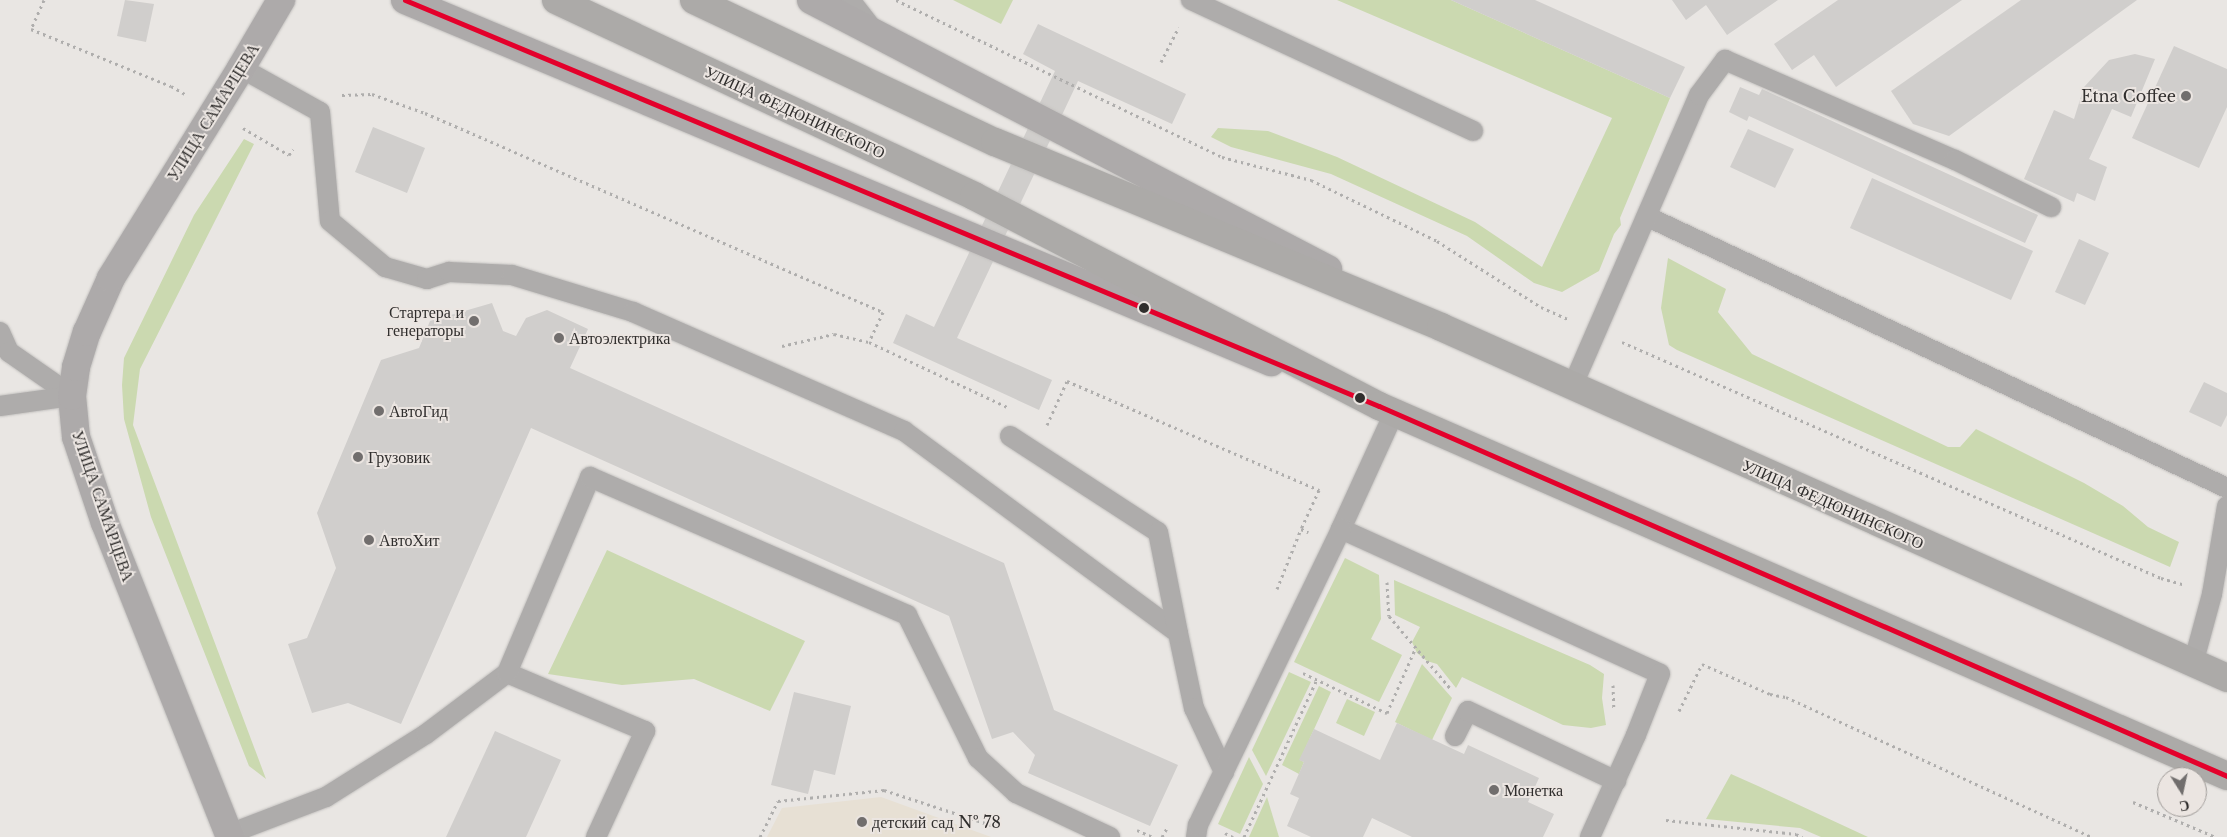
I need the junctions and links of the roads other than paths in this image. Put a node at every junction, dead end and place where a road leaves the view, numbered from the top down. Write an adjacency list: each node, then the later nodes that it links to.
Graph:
1 (281, 0): 9 (main road, УЛИЦА САМАРЦЕВА)
2 (405, 0): 19 (main road, УЛИЦА ФЕДЮНИНСКОГО)
3 (556, 0): 19 (highway, УЛИЦА ФЕДЮНИНСКОГО)
4 (694, 0): 13 (highway, УЛИЦА ФЕДЮНИНСКОГО)
5 (811, 0): 8 (main road, УЛИЦА ФЕДЮНИНСКОГО)
6 (850, 0): 8 (lane)
7 (1192, 0): 10 (lane)
8 (886, 39): 13 (main road, УЛИЦА ФЕДЮНИНСКОГО)
9 (241, 68): 17 (main road, УЛИЦА САМАРЦЕВА); 24 (lane)
10 (1473, 131)
11 (2051, 207): 12 (lane)
12 (1648, 217): 16 (lane); 21 (lane)
13 (1441, 327): 16 (highway, УЛИЦА ФЕДЮНИНСКОГО)
14 (0, 332): 15 (lane)
15 (4, 357): 17 (lane)
16 (1572, 387): 25 (highway, УЛИЦА ФЕДЮНИНСКОГО)
17 (72, 396): 18 (lane); 32 (main road, УЛИЦА САМАРЦЕВА)
18 (0, 406)
19 (1386, 410): 23 (lane); 30 (highway, УЛИЦА ФЕДЮНИНСКОГО)
20 (1010, 436): 24 (lane)
21 (2227, 488)
22 (2227, 506): 25 (lane)
23 (1341, 529): 29 (lane); 31 (lane)
24 (1178, 633): 29 (lane)
25 (2194, 664): 27 (highway, УЛИЦА ФЕДЮНИНСКОГО)
26 (507, 673): 32 (lane); 33 (lane); 34 (lane)
27 (2227, 678)
28 (1455, 736): 31 (lane)
29 (1224, 772): 35 (lane)
30 (2227, 776)
31 (1616, 781): 36 (lane)
32 (230, 835)
33 (596, 837)
34 (1110, 837)
35 (1196, 837)
36 (1590, 837)

